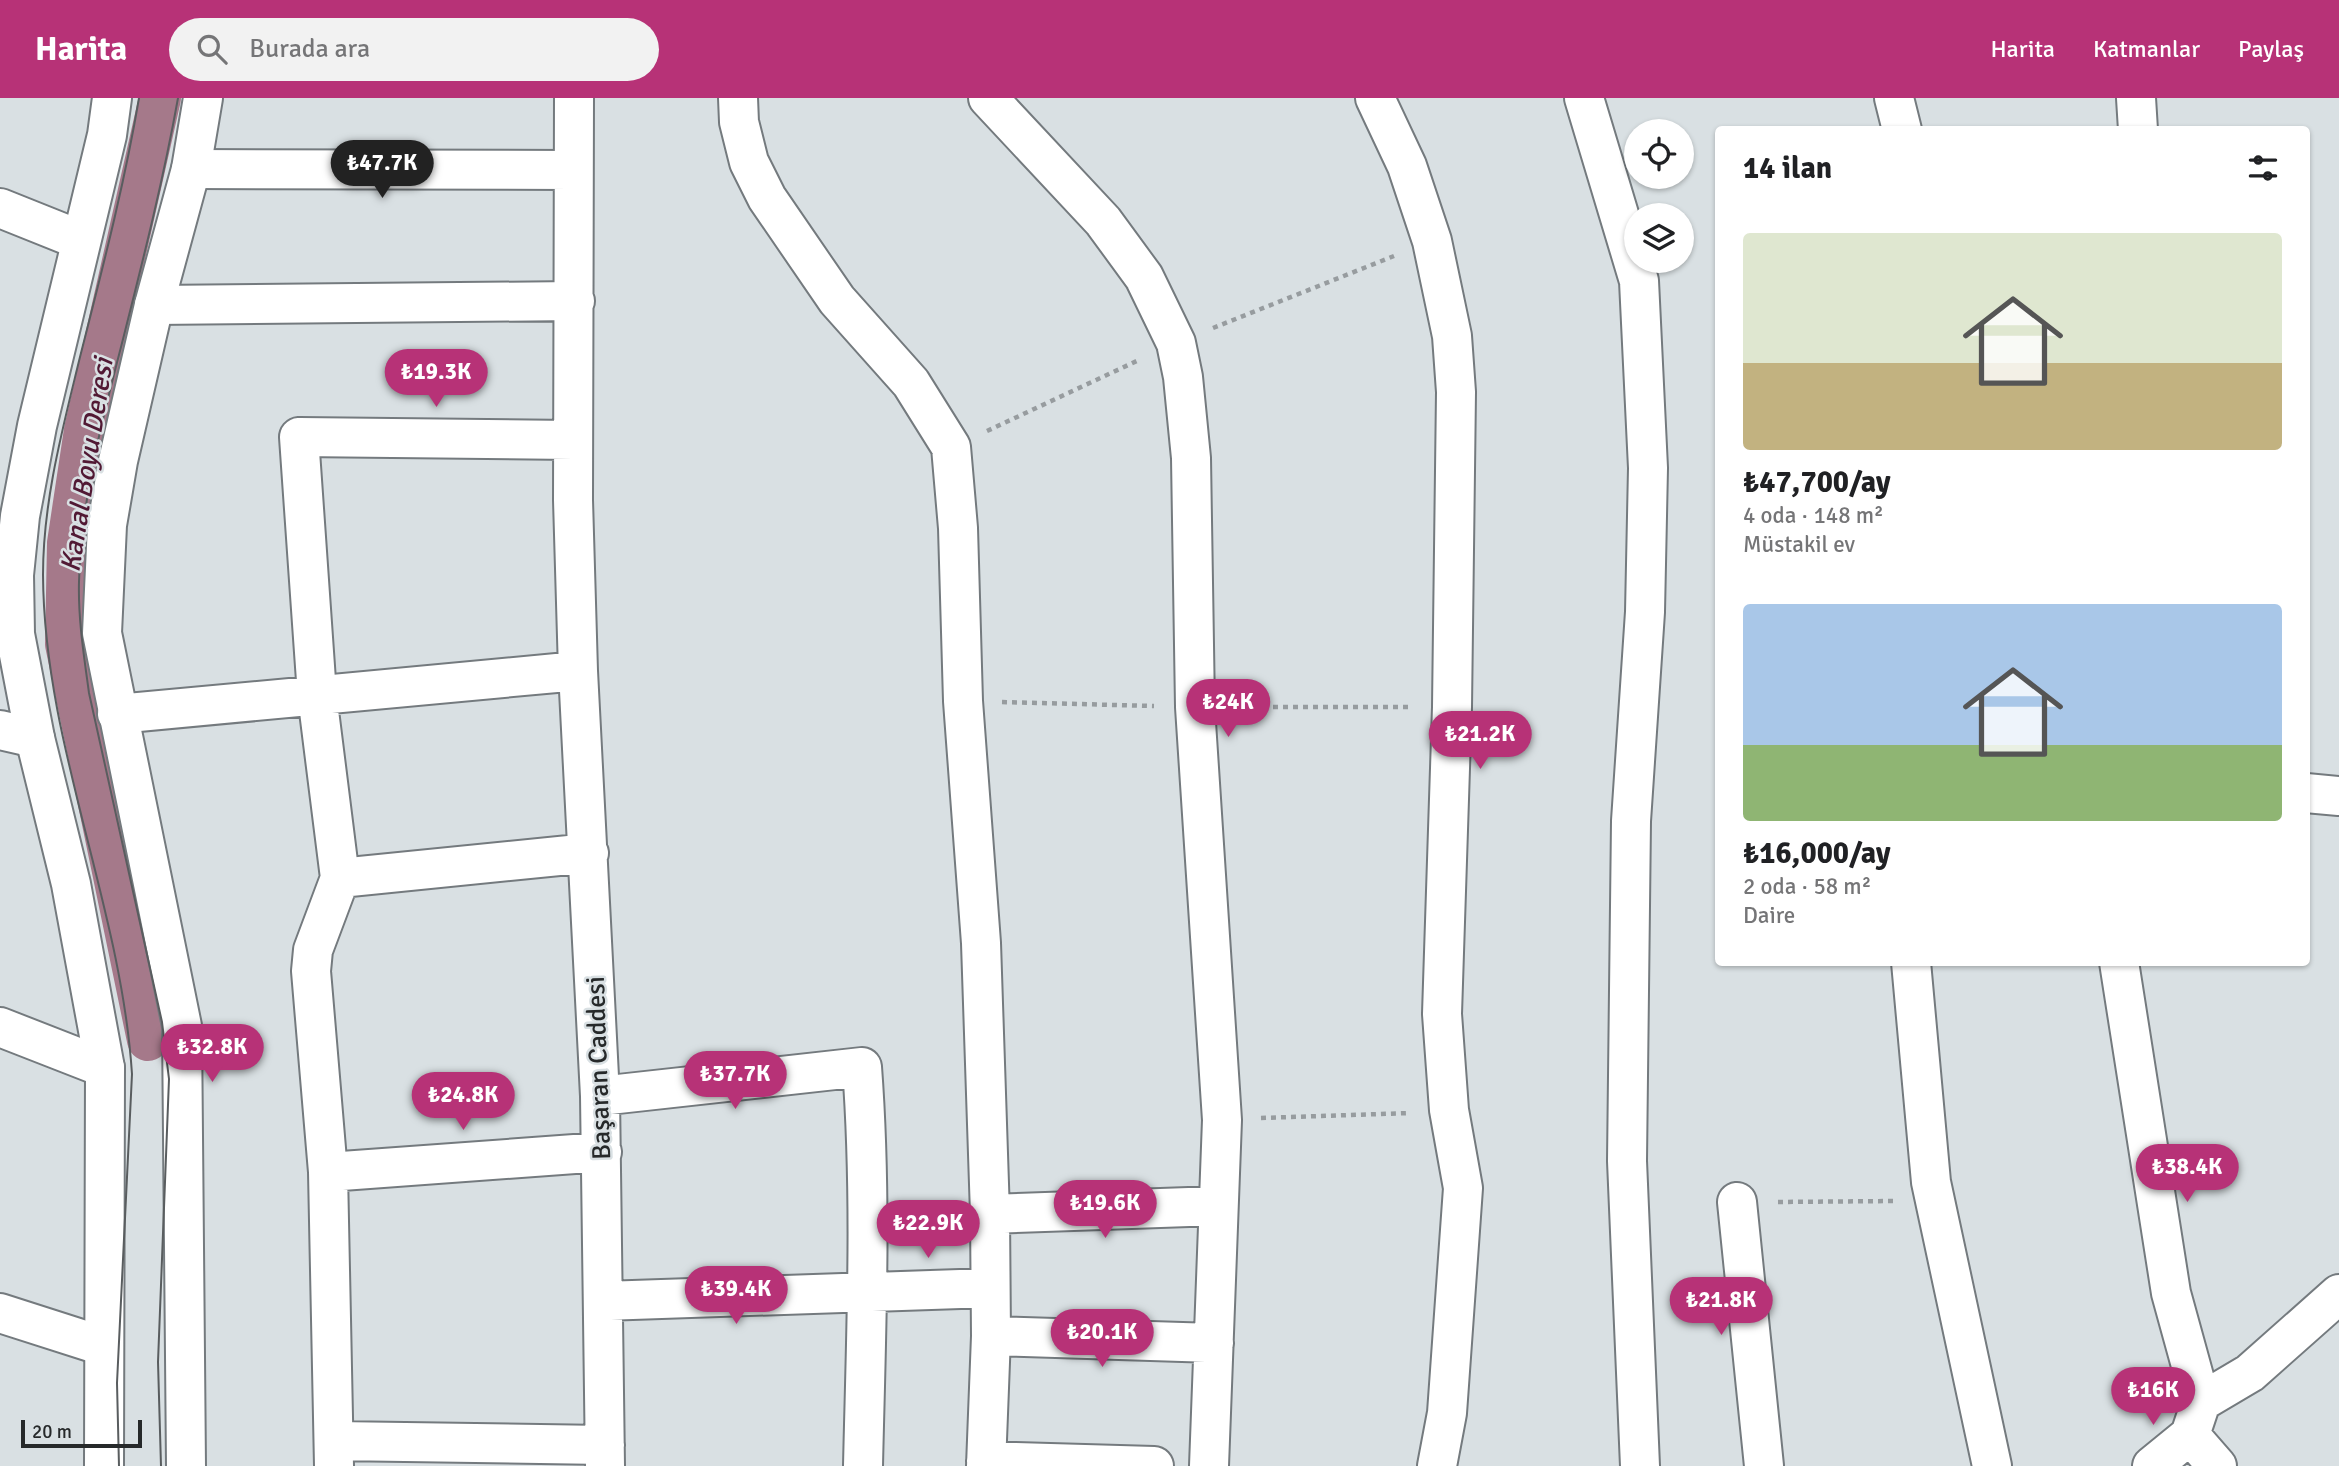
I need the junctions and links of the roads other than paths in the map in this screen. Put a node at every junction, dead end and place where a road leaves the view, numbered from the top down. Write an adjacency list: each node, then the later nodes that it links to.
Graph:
1 (112, 98): 15 (street)
2 (203, 98): 12 (street)
3 (574, 98): 13 (street, Başaran Caddesi)
4 (738, 98): 36 (street)
5 (988, 98): 35 (street)
6 (1375, 98): 54 (street)
7 (1584, 98): 55 (street)
8 (1894, 98): 10 (street)
9 (2136, 98): 11 (street)
10 (1901, 126)
11 (2138, 126)
12 (191, 169): 13 (street); 17 (street)
13 (572, 170): 16 (street, Başaran Caddesi)
14 (0, 208): 15 (street)
15 (80, 240): 22 (street)
16 (575, 301): 17 (street); 18 (street, Başaran Caddesi)
17 (154, 304): 21 (street)
18 (573, 440): 19 (street, Başaran Caddesi); 20 (street)
19 (578, 671): 20 (street); 25 (street, Başaran Caddesi)
20 (317, 695): 21 (street); 26 (street)
21 (117, 714): 50 (street)
22 (17, 734): 30 (street)
23 (2310, 793): 24 (street)
24 (2339, 796)
25 (589, 853): 26 (street); 31 (street, Başaran Caddesi)
26 (340, 878): 33 (street)
27 (1911, 966): 57 (street)
28 (2120, 966): 45 (street)
29 (0, 1027): 30 (street)
30 (105, 1068): 44 (street)
31 (600, 1096): 32 (street, Başaran Caddesi); 38 (street)
32 (602, 1152): 33 (street); 40 (street, Başaran Caddesi)
33 (328, 1172): 46 (street)
34 (1737, 1202): 56 (street)
35 (1219, 1206): 36 (street); 43 (street)
36 (990, 1214): 37 (street)
37 (990, 1288): 38 (street); 42 (street)
38 (867, 1291): 40 (street); 51 (street)
39 (2339, 1294): 45 (street)
40 (603, 1301): 47 (street, Başaran Caddesi)
41 (0, 1313): 44 (street)
42 (991, 1336): 43 (street); 48 (street)
43 (1214, 1343): 53 (street)
44 (103, 1346): 49 (street)
45 (2196, 1419): 58 (street); 59 (street)
46 (335, 1454): 47 (street)
47 (605, 1456)
48 (986, 1464): 52 (street)
49 (104, 1466)
50 (186, 1466)
51 (863, 1466)
52 (1154, 1466)
53 (1209, 1466)
54 (1437, 1466)
55 (1640, 1466)
56 (1764, 1466)
57 (1992, 1466)
58 (2152, 1466)
59 (2217, 1466)

